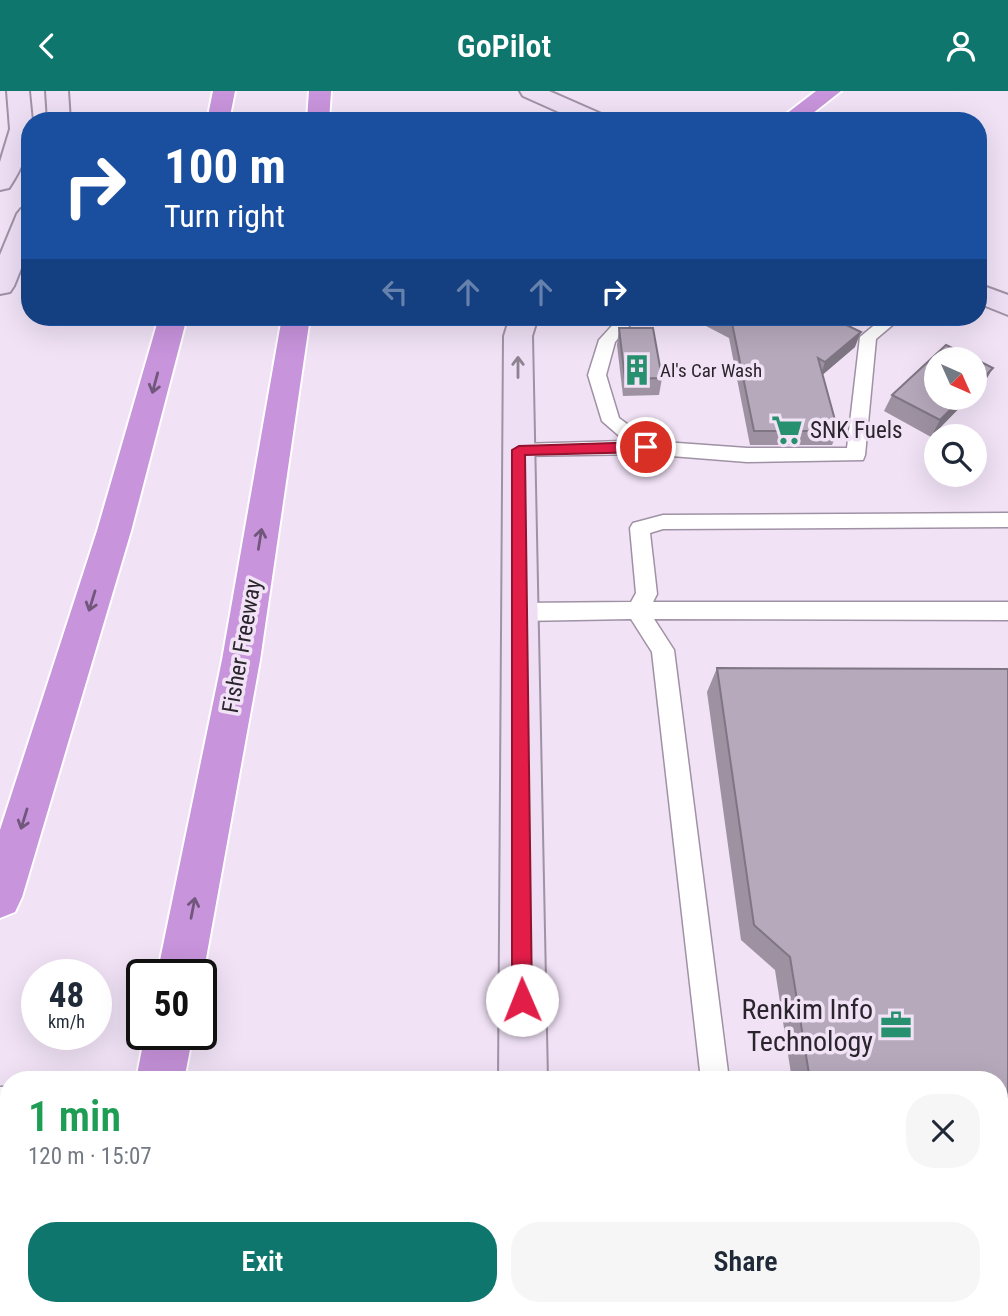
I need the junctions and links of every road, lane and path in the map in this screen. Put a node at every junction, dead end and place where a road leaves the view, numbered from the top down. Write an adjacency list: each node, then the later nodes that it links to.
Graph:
1 (18, 91): 7 (main road)
2 (57, 91): 8 (main road)
3 (224, 91): 9 (highway)
4 (320, 91): 10 (highway)
5 (531, 91): 11 (main road)
6 (830, 91): 12 (highway)
7 (22, 112)
8 (58, 112)
9 (220, 112)
10 (319, 112)
11 (578, 112)
12 (801, 112)
13 (21, 130): 14 (main road)
14 (0, 183)
15 (21, 236): 16 (main road)
16 (0, 286)
17 (987, 296): 18 (main road)
18 (1008, 306)
19 (171, 326): 31 (highway, one-way to 31)
20 (295, 326): 32 (highway, Fisher Freeway, one-way to 20)
21 (521, 326): 26 (main road, one-way to 21)
22 (620, 326): 25 (lane)
23 (878, 326): 24 (lane)
24 (862, 335): 25 (lane)
25 (646, 447): 26 (lane)
26 (519, 450): 30 (main road)
27 (1008, 520): 28 (lane)
28 (637, 610): 29 (lane); 30 (lane); 36 (lane)
29 (1008, 611)
30 (520, 612): 35 (main road)
31 (0, 897)
32 (183, 959)
33 (166, 1050): 34 (highway)
34 (162, 1071)
35 (523, 1071)
36 (714, 1071)

